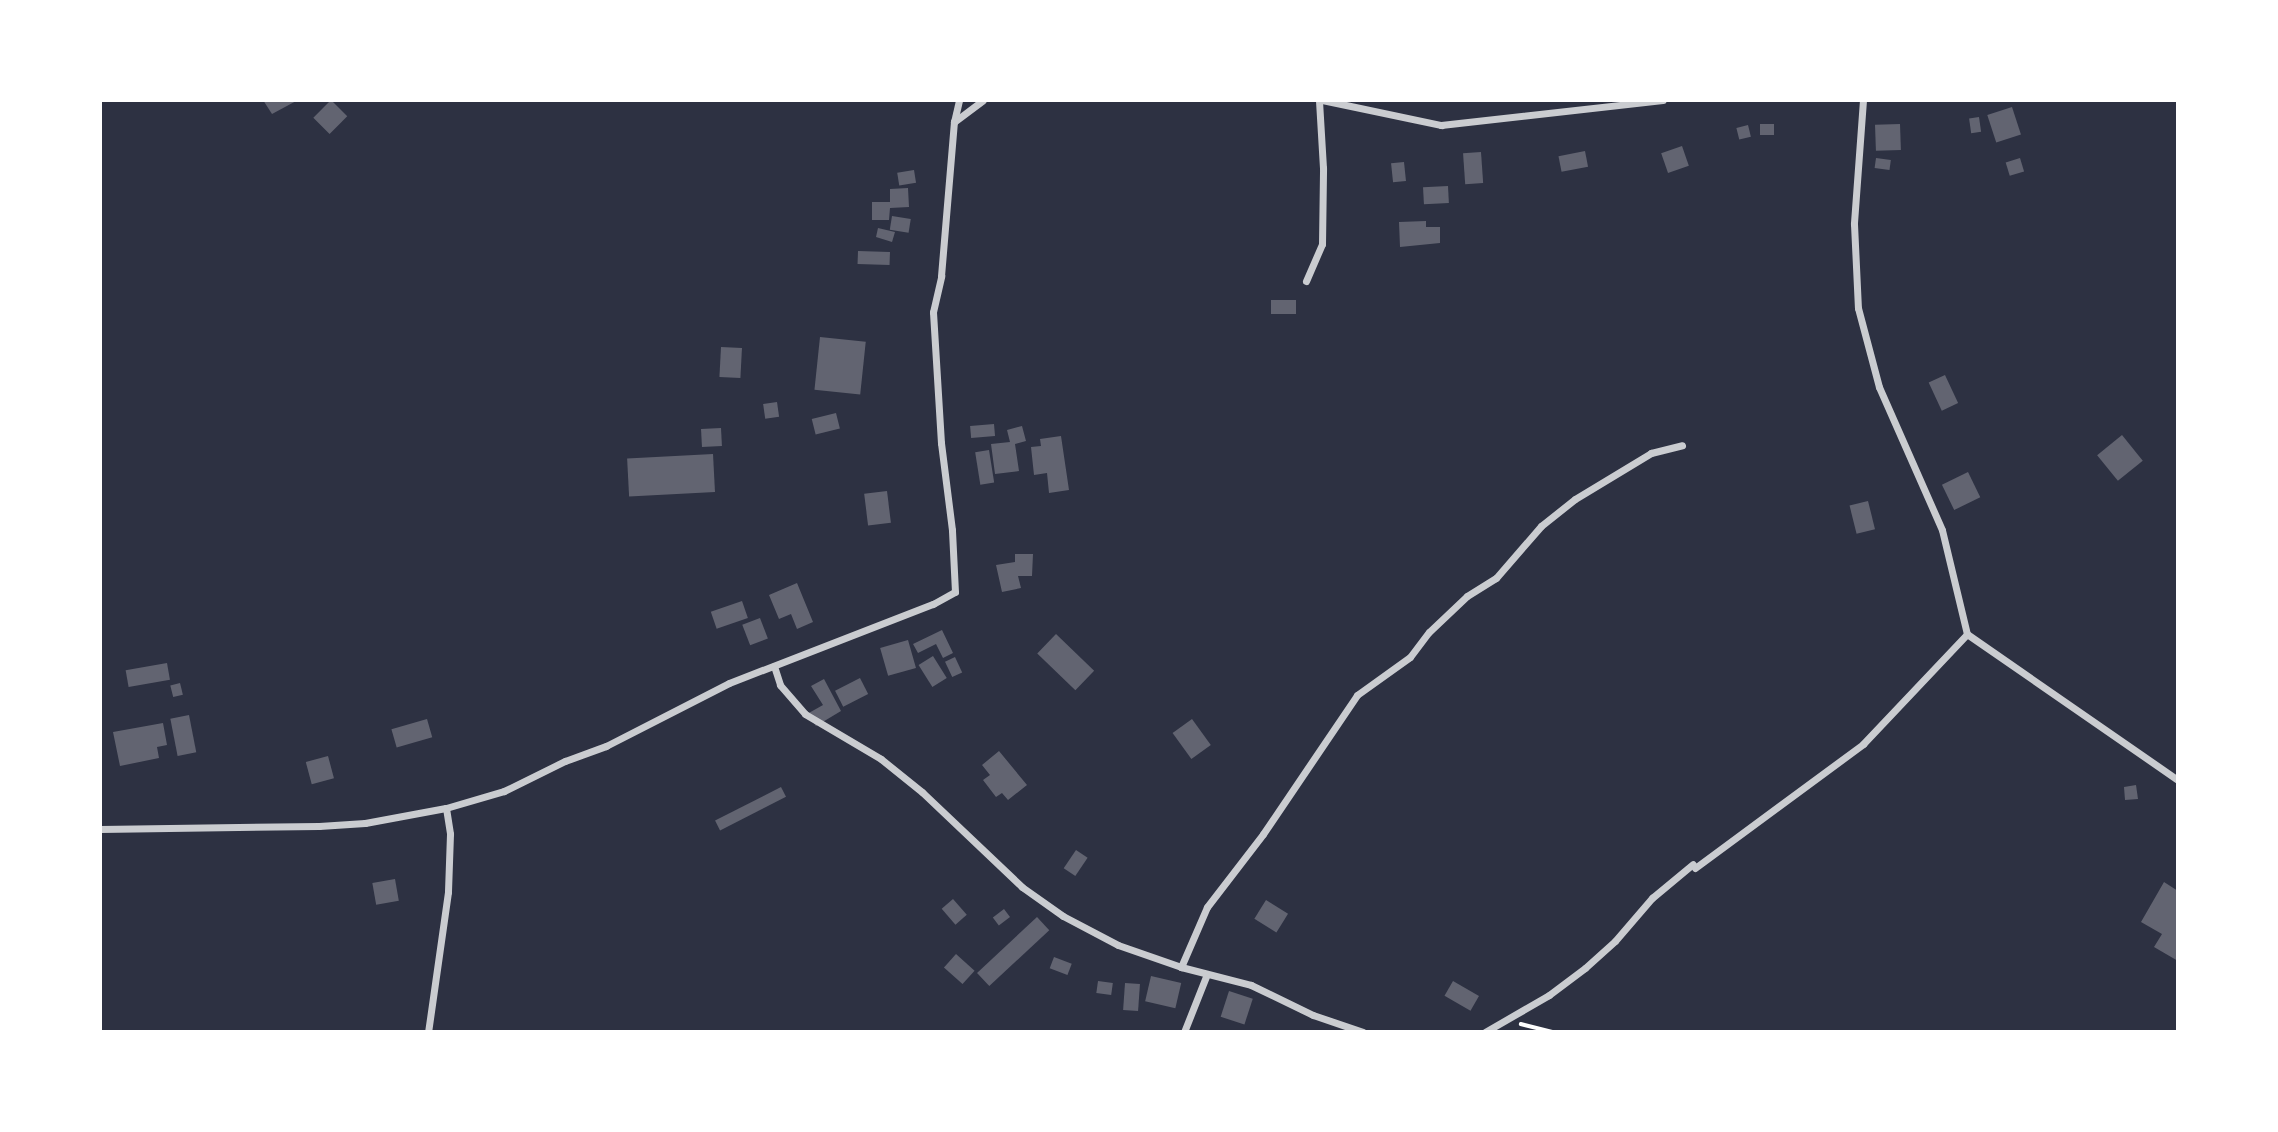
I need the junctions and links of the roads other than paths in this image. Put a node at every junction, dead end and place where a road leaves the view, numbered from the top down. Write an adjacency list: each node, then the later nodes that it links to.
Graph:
1 (959, 100): 6 (street)
2 (983, 100): 6 (street)
3 (1321, 100): 4 (street); 7 (street)
4 (1663, 100)
5 (1863, 100): 9 (street)
6 (954, 122): 10 (street)
7 (1306, 281)
8 (1682, 445): 14 (street)
9 (1967, 634): 11 (street); 19 (street)
10 (774, 666): 12 (street); 14 (street)
11 (2178, 780)
12 (446, 808): 13 (street); 16 (street)
13 (100, 829)
14 (1181, 967): 15 (street)
15 (1207, 974): 17 (street); 18 (street)
16 (428, 1032)
17 (1184, 1032)
18 (1363, 1032)
19 (1485, 1032)

